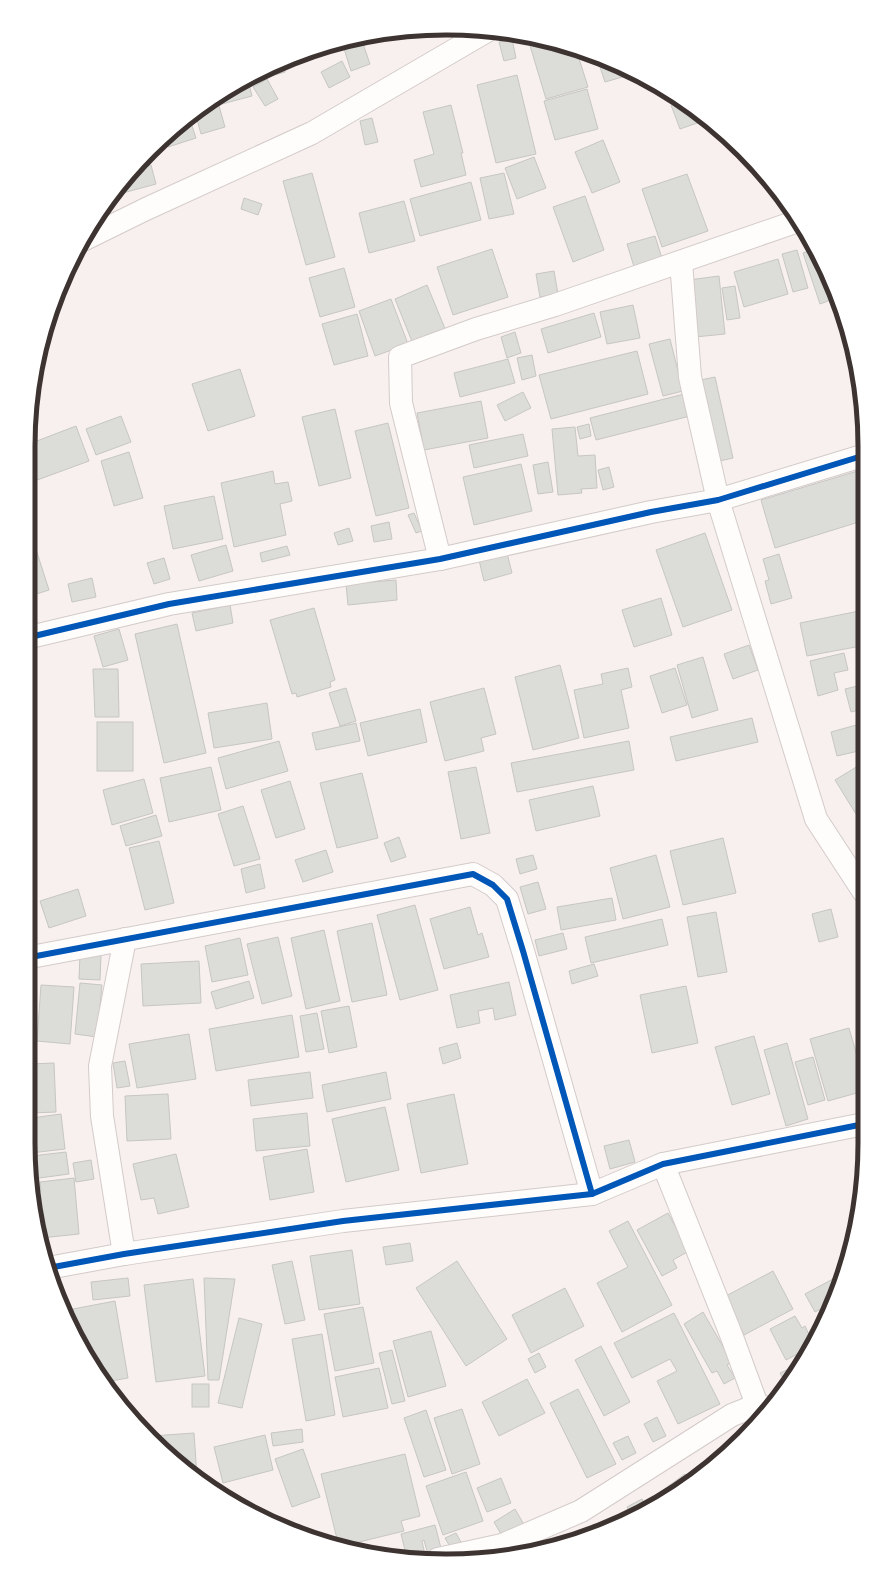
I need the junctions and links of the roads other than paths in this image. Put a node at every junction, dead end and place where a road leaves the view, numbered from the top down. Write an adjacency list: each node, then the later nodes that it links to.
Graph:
1 (478, 37): 3 (street)
2 (792, 223): 4 (street)
3 (94, 235)
4 (681, 262): 6 (street); 7 (street)
5 (858, 457): 6 (street)
6 (718, 500): 7 (street); 9 (street)
7 (440, 558): 8 (street)
8 (35, 636)
9 (858, 884)
10 (125, 939): 11 (street); 14 (street); 15 (street)
11 (35, 956)
12 (858, 1125): 13 (street)
13 (663, 1164): 14 (street); 17 (street)
14 (592, 1194): 15 (street)
15 (124, 1254): 16 (street)
16 (54, 1267)
17 (763, 1406)
18 (761, 1407): 19 (street)
19 (464, 1553)

